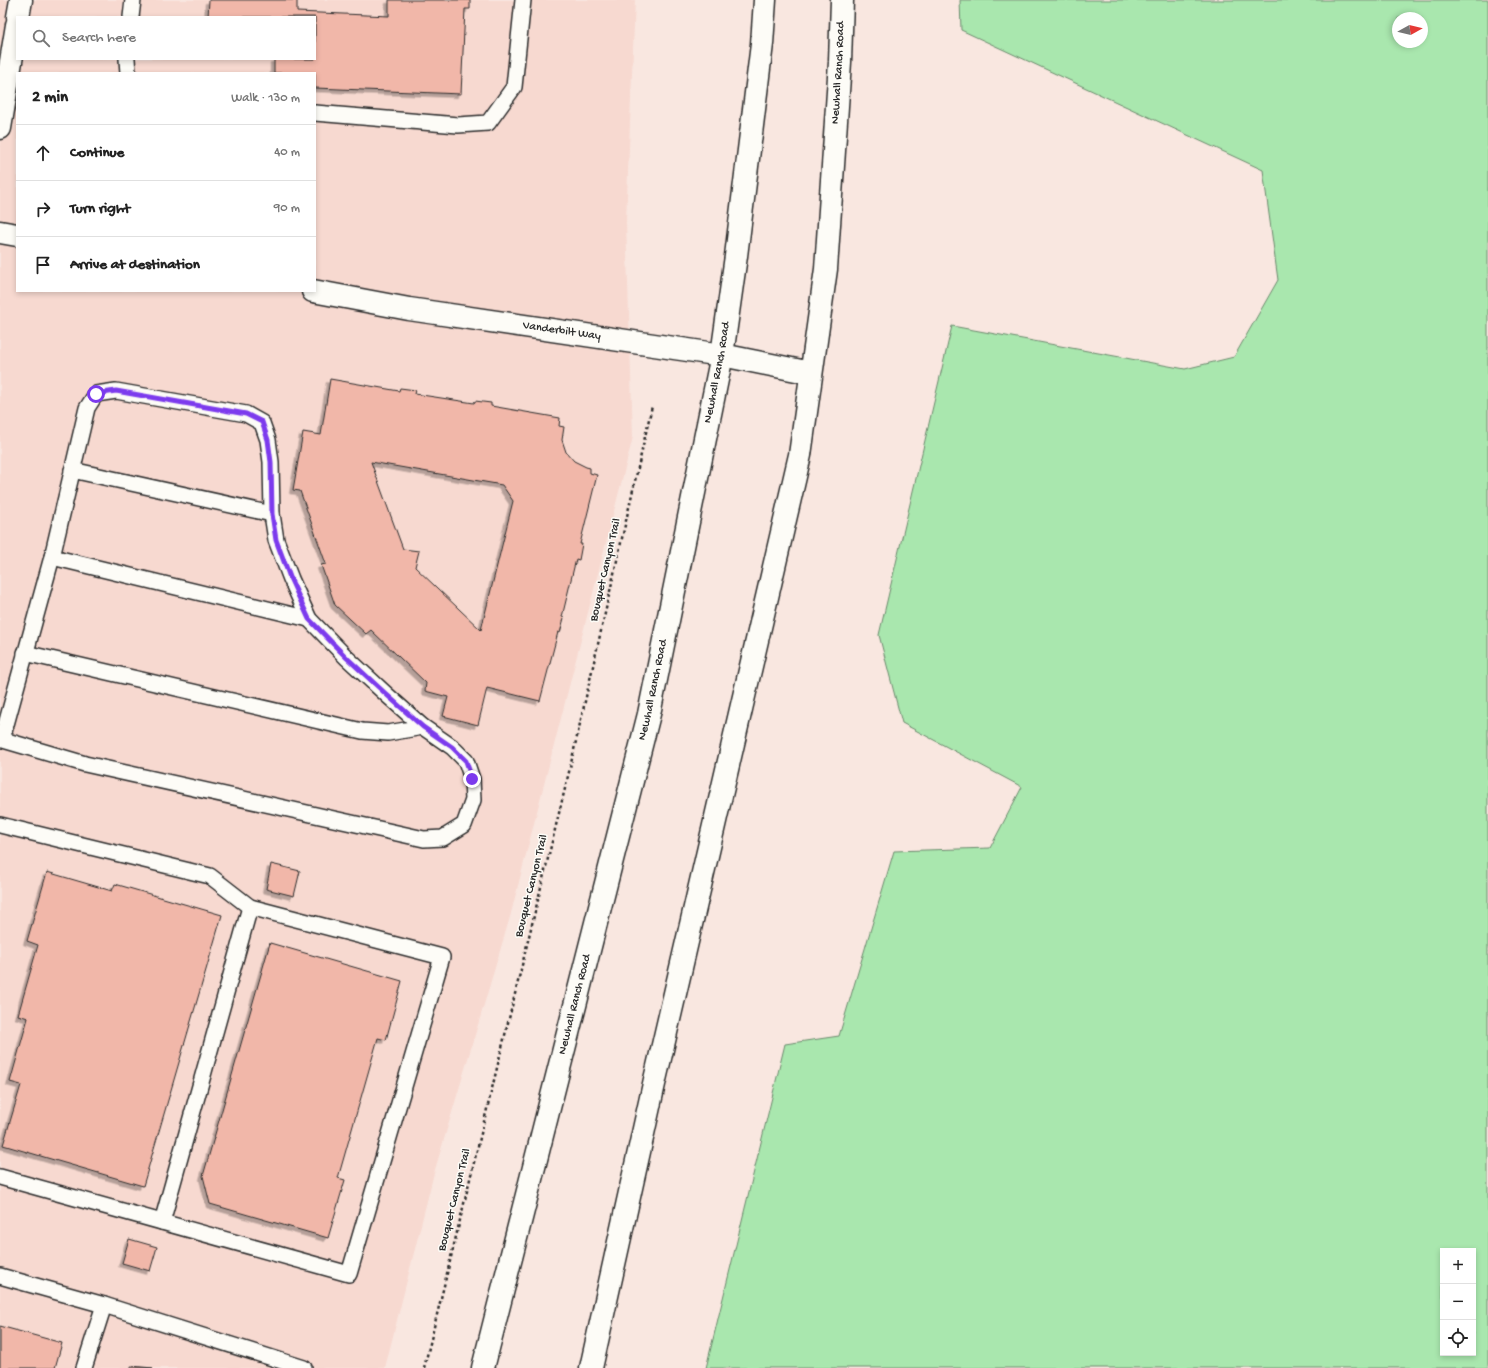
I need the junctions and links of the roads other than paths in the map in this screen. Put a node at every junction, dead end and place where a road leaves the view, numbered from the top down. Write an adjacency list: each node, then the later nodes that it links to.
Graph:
1 (21, 0): 6 (main road)
2 (133, 0): 7 (lane)
3 (523, 0): 11 (lane)
4 (765, 0): 16 (main road, Newhall Ranch Road)
5 (842, 0): 17 (main road, Newhall Ranch Road)
6 (18, 16)
7 (131, 16)
8 (16, 31): 12 (main road)
9 (127, 60): 10 (lane)
10 (128, 72)
11 (316, 113)
12 (0, 128)
13 (0, 232): 14 (main road)
14 (16, 235)
15 (316, 292): 16 (main road, Vanderbilt Way)
16 (722, 355): 17 (main road, Vanderbilt Way); 33 (main road, Newhall Ranch Road)
17 (811, 373): 34 (main road, Newhall Ranch Road)
18 (72, 470): 19 (lane); 19 (lane); 20 (lane)
19 (272, 514): 21 (lane)
20 (52, 557): 21 (lane); 22 (lane)
21 (309, 619): 23 (lane)
22 (25, 653): 23 (lane); 24 (lane)
23 (423, 727): 24 (lane)
24 (1, 739)
25 (0, 825): 26 (lane)
26 (250, 907): 28 (lane); 28 (lane)
27 (0, 1177): 28 (lane)
28 (162, 1222)
29 (0, 1276): 30 (lane)
30 (104, 1305): 31 (lane); 32 (lane)
31 (84, 1368)
32 (304, 1368)
33 (483, 1368)
34 (590, 1368)

